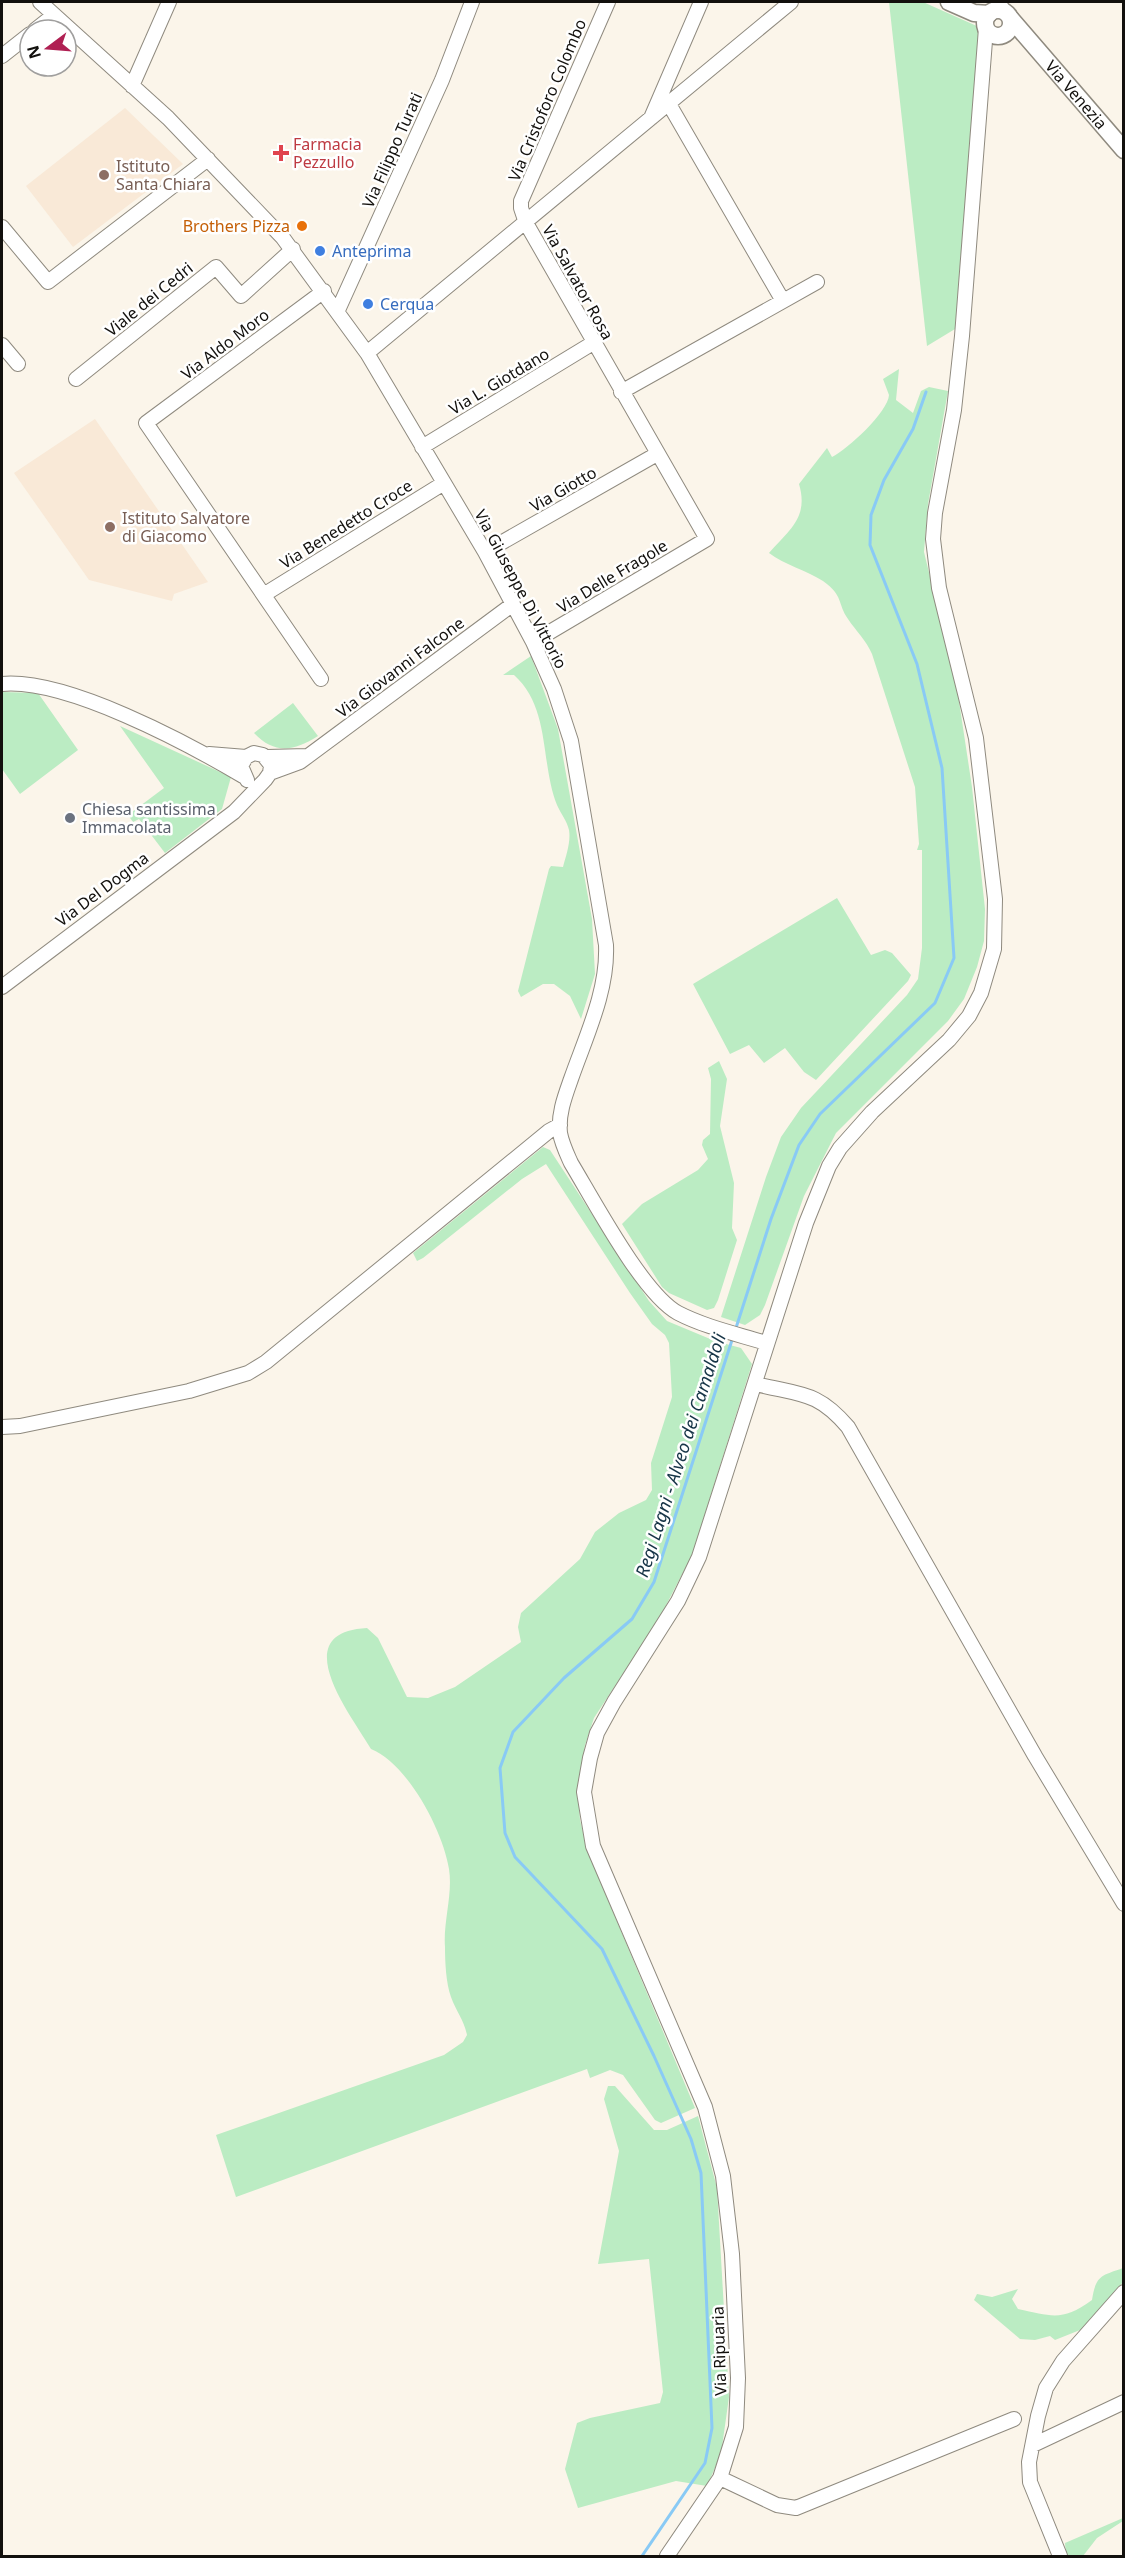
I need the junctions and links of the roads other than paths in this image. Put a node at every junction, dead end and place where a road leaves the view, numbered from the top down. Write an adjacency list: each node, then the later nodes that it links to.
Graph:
1 (40, 2): 8 (street, Via Giuseppe Di Vittorio)
2 (169, 2): 13 (street)
3 (472, 2): 24 (street, Via Filippo Turati)
4 (608, 2): 18 (street, Via Cristoforo Colombo)
5 (701, 2): 15 (street)
6 (791, 2): 14 (street, Via Salvator Rosa)
7 (949, 2): 10 (main road)
8 (54, 15): 9 (street); 13 (street, Via Giuseppe Di Vittorio)
9 (50, 18)
10 (993, 18): 16 (main road, Via Venezia); 50 (street, Via Ripuaria)
11 (18, 43): 12 (street)
12 (2, 56)
13 (132, 86): 17 (street, Via Giuseppe Di Vittorio)
14 (669, 105): 15 (street, Via Salvator Rosa); 23 (street)
15 (650, 120): 18 (street, Via Salvator Rosa)
16 (1124, 150)
17 (208, 159): 19 (street); 20 (street, Via Giuseppe Di Vittorio)
18 (526, 223): 25 (street, Via Salvator Rosa); 27 (street)
19 (2, 227)
20 (293, 249): 22 (street, Via Giuseppe Di Vittorio); 29 (street, Viale dei Cedri)
21 (817, 282): 23 (street)
22 (324, 291): 24 (street, Via Giuseppe Di Vittorio); 36 (street, Via Aldo Moro)
23 (783, 301): 30 (street)
24 (338, 310): 27 (street, Via Giuseppe Di Vittorio)
25 (593, 343): 30 (street, Via Salvator Rosa); 31 (street, Via L. Giotdano)
26 (2, 345): 28 (street)
27 (367, 353): 31 (street, Via Giuseppe Di Vittorio)
28 (18, 364)
29 (76, 379)
30 (621, 392): 32 (street, Via Salvator Rosa)
31 (422, 447): 33 (street, Via Giuseppe Di Vittorio)
32 (657, 454): 34 (street, Via Salvator Rosa); 35 (street, Via Giotto)
33 (444, 483): 35 (street, Via Giuseppe Di Vittorio); 36 (street, Via Benedetto Croce)
34 (707, 539): 38 (street, Via Delle Fragole)
35 (485, 552): 37 (street, Via Giuseppe Di Vittorio)
36 (266, 594): 39 (street)
37 (513, 604): 38 (street, Via Giuseppe Di Vittorio); 42 (street, Via Giovanni Falcone)
38 (533, 642): 49 (street, Via Giuseppe Di Vittorio)
39 (321, 679)
40 (2, 684): 41 (street)
41 (207, 754): 43 (street); 46 (street)
42 (307, 756): 44 (street); 45 (street, Via Giovanni Falcone)
43 (246, 757): 44 (street); 46 (street)
44 (267, 757): 45 (street)
45 (267, 777): 46 (street); 47 (street, Via Del Dogma)
46 (245, 778): 47 (street)
47 (223, 818): 48 (street, Via Del Dogma)
48 (2, 987)
49 (560, 1125): 50 (street, Via Giuseppe Di Vittorio); 52 (street)
50 (766, 1343): 51 (street, Via Ripuaria)
51 (756, 1384): 53 (street); 58 (street, Via Ripuaria)
52 (2, 1427)
53 (1124, 1904)
54 (1124, 2292): 57 (street)
55 (1124, 2402): 57 (street)
56 (1014, 2419): 58 (street)
57 (1033, 2445): 60 (street)
58 (720, 2478): 59 (street, Via Ripuaria)
59 (667, 2556)
60 (1060, 2556)

